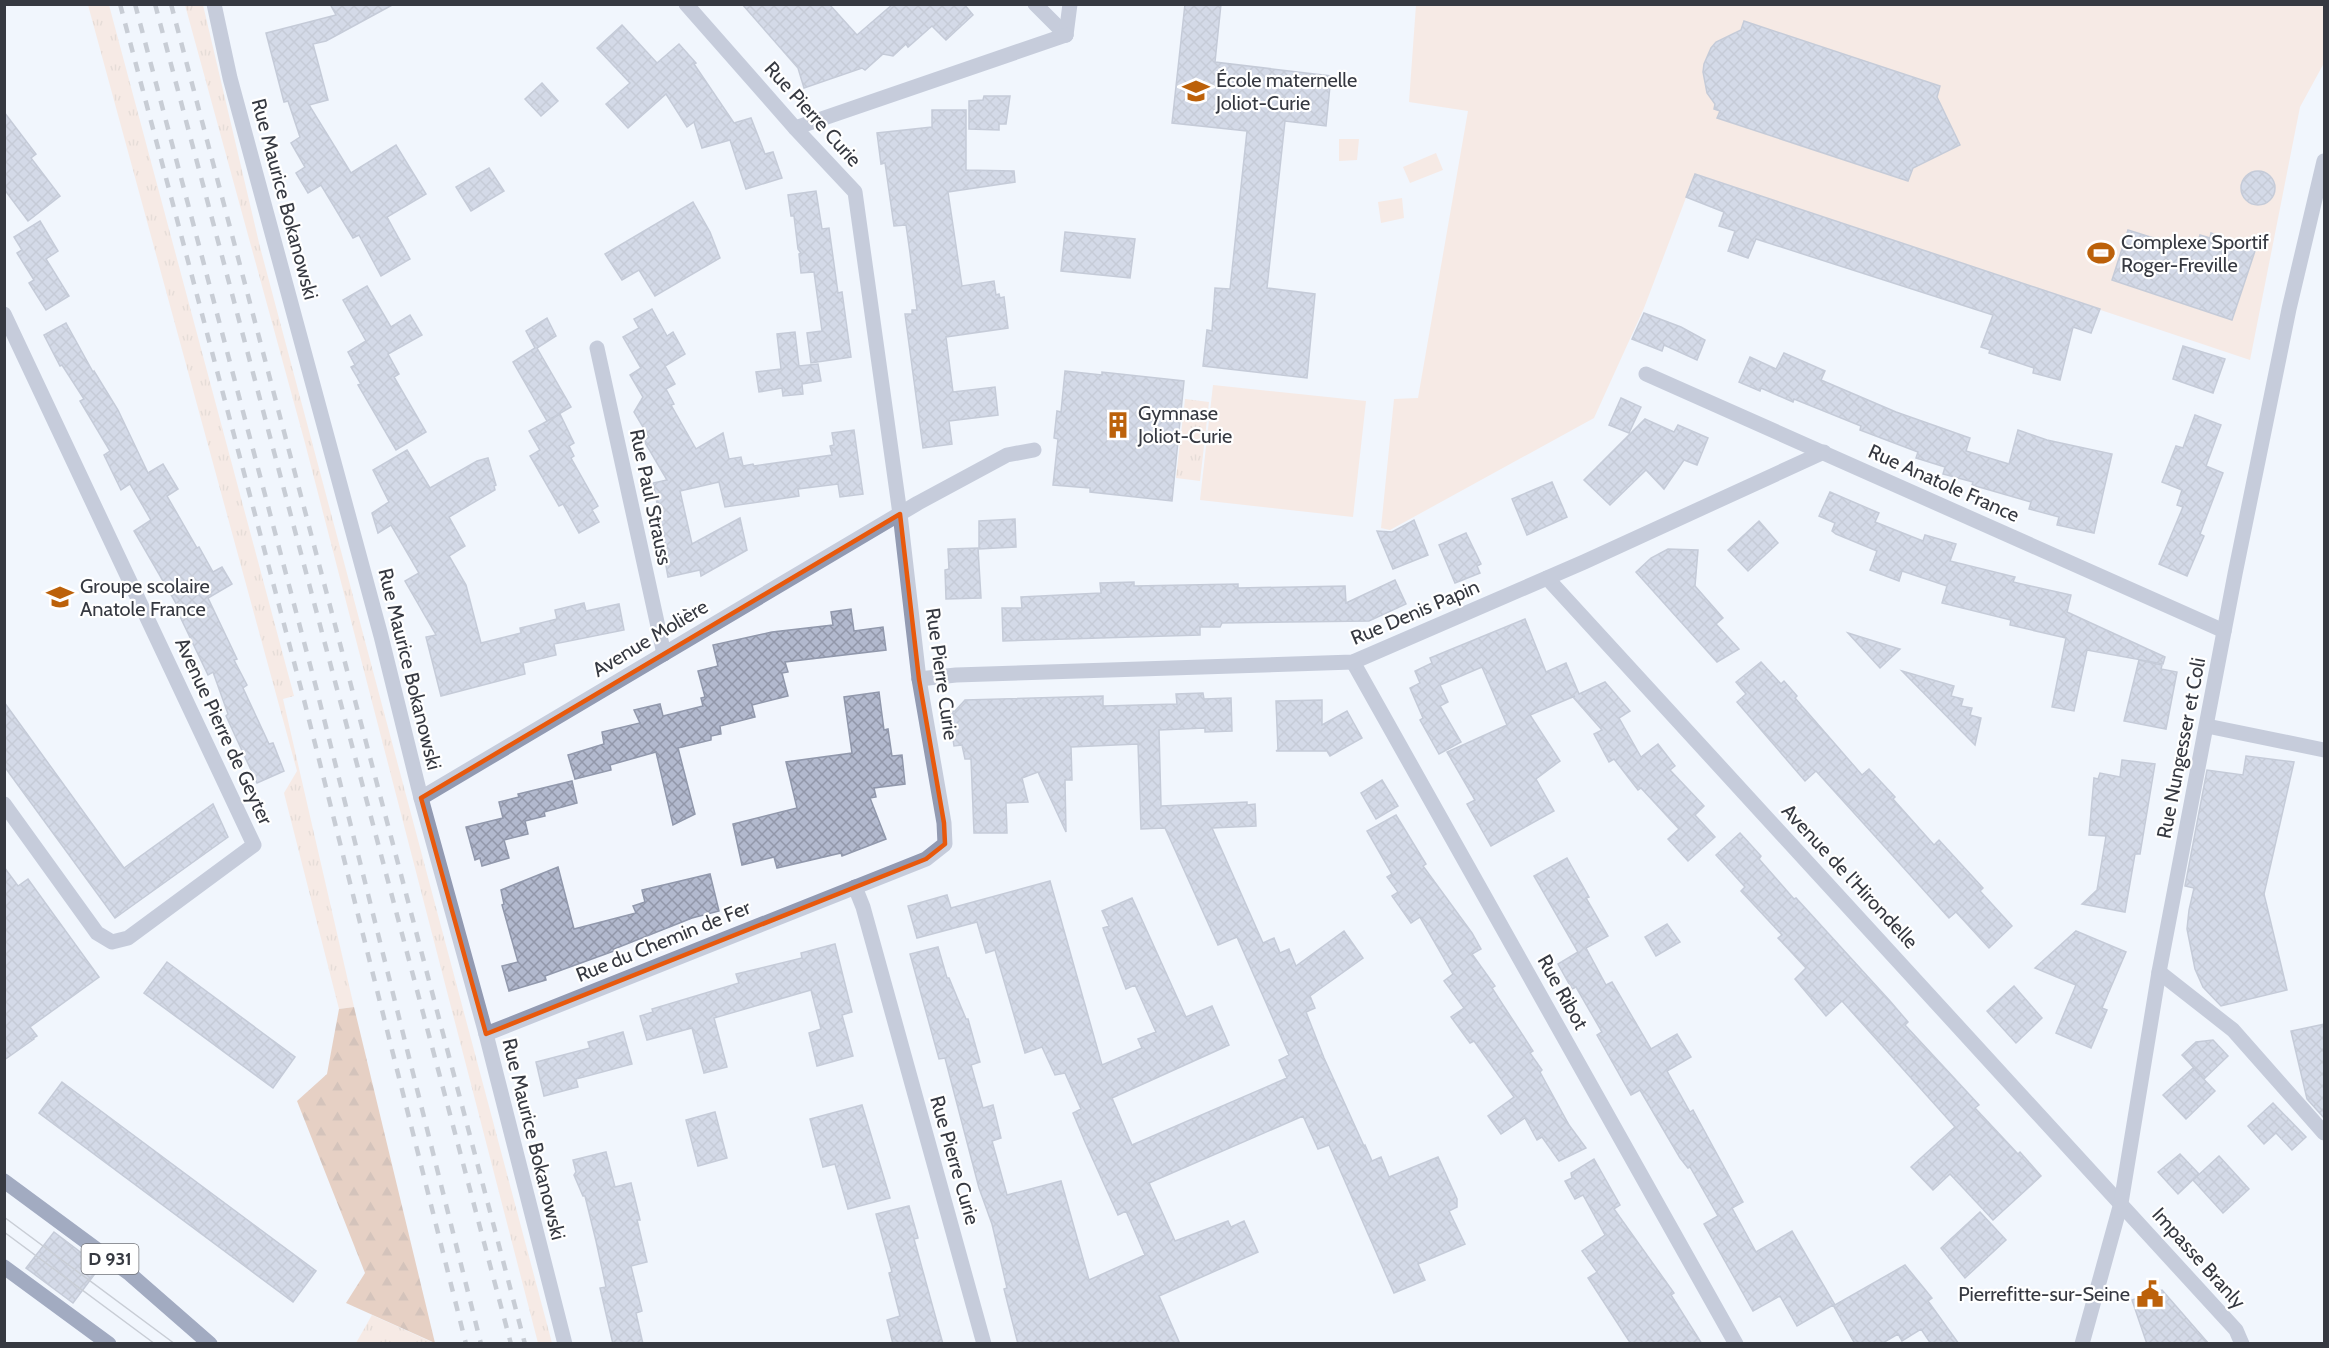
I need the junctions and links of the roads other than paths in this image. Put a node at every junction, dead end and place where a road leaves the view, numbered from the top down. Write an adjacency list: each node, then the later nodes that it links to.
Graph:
1 (214, 4): 21 (street, Rue Maurice Bokanowski)
2 (686, 4): 6 (street, Rue Pierre Curie)
3 (1035, 4): 5 (street)
4 (1070, 4): 5 (street)
5 (1066, 35): 6 (street)
6 (795, 128): 13 (street, Rue Pierre Curie)
7 (2325, 161): 15 (street, Rue Nungesser et Coli)
8 (4, 314): 22 (street, Avenue Pierre de Geyter)
9 (597, 348): 16 (street, Rue Paul Strauss)
10 (1646, 374): 12 (street, Rue Anatole France)
11 (1034, 450): 13 (street, Avenue Molière)
12 (1824, 452): 14 (street, Rue Denis Papin); 15 (street, Rue Anatole France)
13 (900, 514): 16 (street, Avenue Molière); 18 (street, Rue Pierre Curie)
14 (1547, 578): 17 (street, Rue Denis Papin); 28 (street, Avenue de l'Hirondelle)
15 (2224, 631): 19 (street, Rue Nungesser et Coli)
16 (664, 654): 21 (street, Avenue Molière)
17 (1353, 662): 18 (street, Rue Denis Papin); 34 (street, Rue Ribot)
18 (919, 679): 23 (street, Rue Pierre Curie)
19 (2207, 726): 20 (street); 24 (street, Rue Nungesser et Coli)
20 (2325, 750)
21 (421, 798): 25 (street, Rue Maurice Bokanowski)
22 (4, 804)
23 (855, 887): 25 (street, Rue du Chemin de Fer); 33 (street, Rue Pierre Curie)
24 (2159, 972): 26 (street); 28 (street, Rue Nungesser et Coli)
25 (486, 1034): 32 (street, Rue Maurice Bokanowski)
26 (2325, 1133)
27 (4, 1181): 31 (main road, D 931)
28 (2121, 1203): 35 (street, Rue Nungesser et Coli); 36 (street, Impasse Branly)
29 (4, 1267): 30 (main road)
30 (109, 1344)
31 (210, 1344)
32 (565, 1344)
33 (984, 1344)
34 (1736, 1344)
35 (2082, 1344)
36 (2242, 1344)

